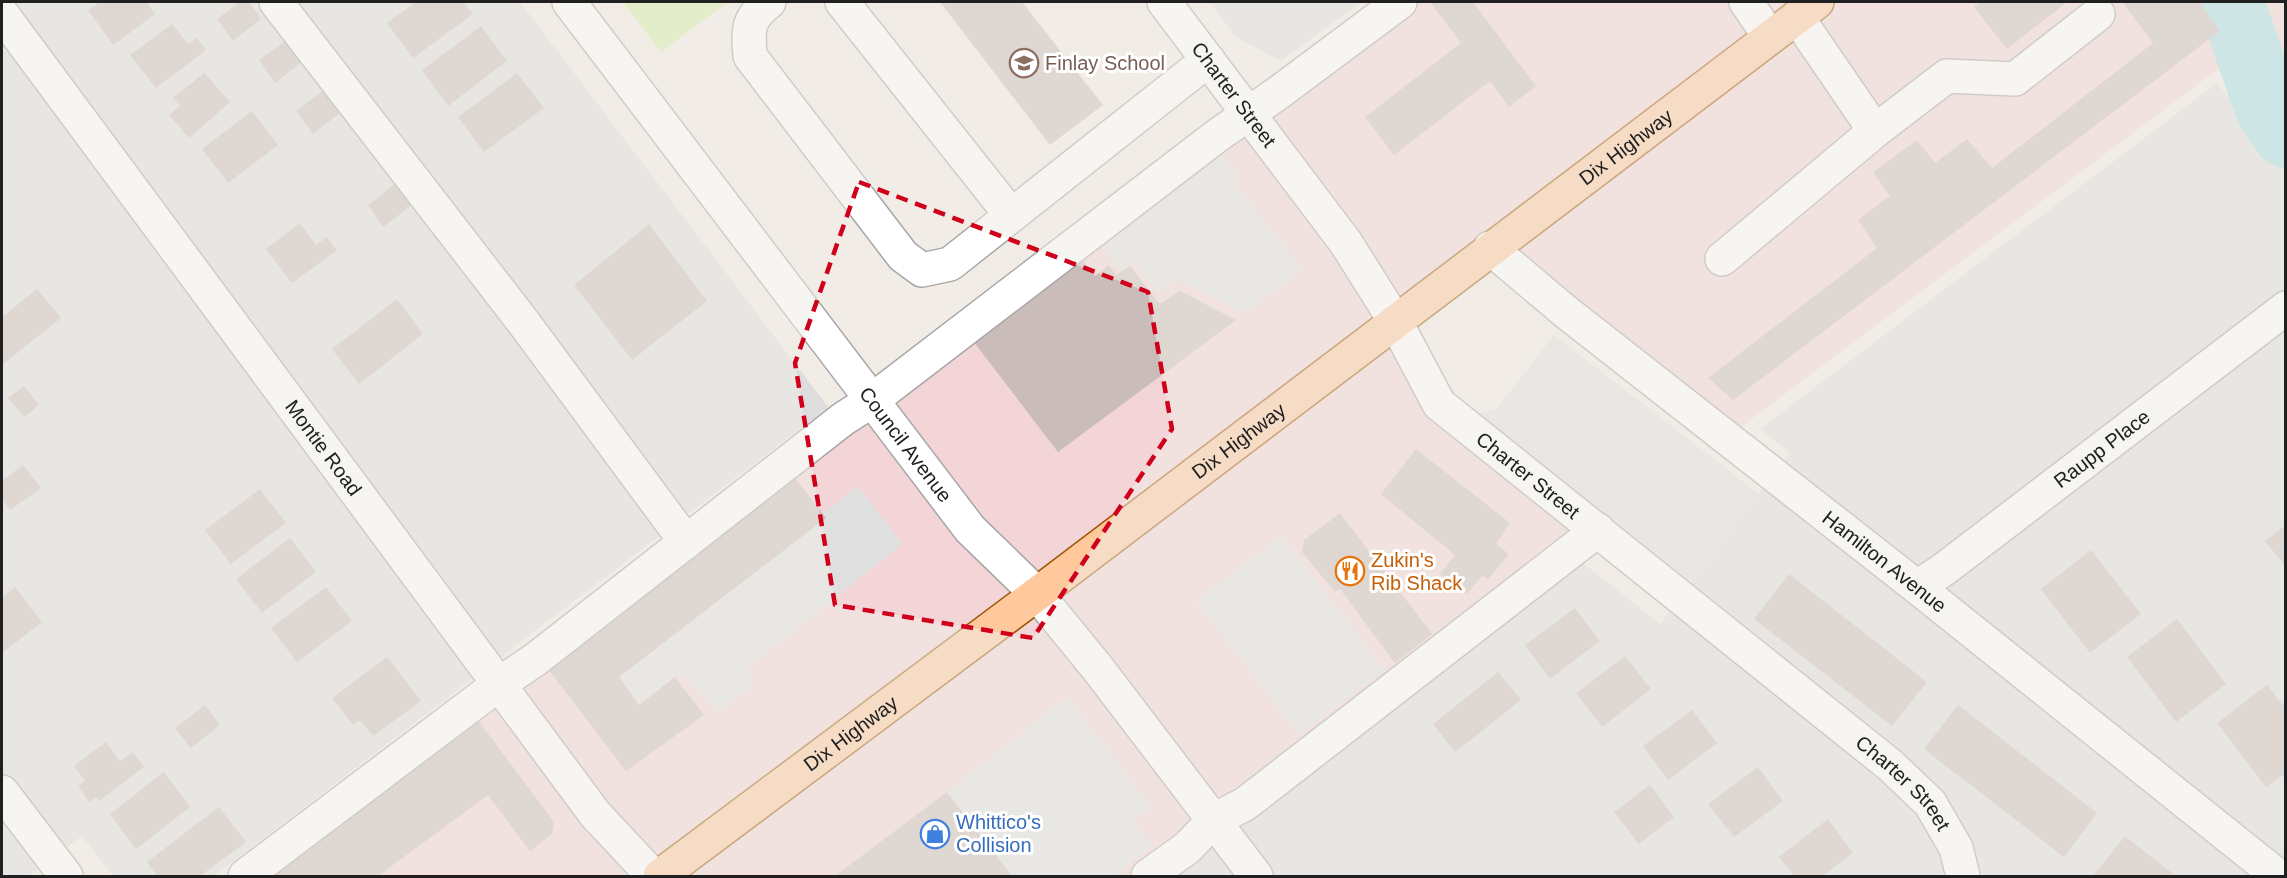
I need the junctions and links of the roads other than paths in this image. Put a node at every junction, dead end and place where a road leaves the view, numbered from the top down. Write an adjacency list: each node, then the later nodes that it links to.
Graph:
1 (276, 2): 22 (street)
2 (569, 2): 20 (street, Council Avenue)
3 (769, 2): 15 (street)
4 (842, 2): 15 (street)
5 (1164, 2): 12 (street, Charter Street)
6 (1400, 2): 13 (street)
7 (1746, 2): 11 (street)
8 (1807, 9): 11 (main road, Dix Highway); 14 (street)
9 (2, 14): 25 (street, Montie Road)
10 (2098, 14): 14 (street)
11 (1770, 37): 16 (main road, Dix Highway)
12 (1208, 60): 13 (street, Charter Street); 15 (street)
13 (1247, 113): 19 (street, Charter Street); 20 (street)
14 (1875, 131): 17 (street)
15 (1011, 215)
16 (1490, 248): 19 (main road, Dix Highway); 23 (street, Hamilton Avenue)
17 (1722, 260)
18 (2286, 308): 23 (street, Raupp Place)
19 (1395, 321): 21 (street, Charter Street); 24 (main road, Dix Highway)
20 (871, 401): 22 (street); 24 (street, Council Avenue)
21 (1598, 530): 27 (street); 34 (street, Charter Street)
22 (686, 542): 25 (street)
23 (1917, 587): 35 (street, Hamilton Avenue)
24 (1037, 594): 27 (street, Council Avenue); 31 (main road, Dix Highway)
25 (499, 684): 29 (street); 30 (street, Montie Road)
26 (2, 792): 28 (street)
27 (1214, 820): 32 (street); 33 (street, Council Avenue)
28 (66, 876)
29 (245, 876)
30 (652, 876)
31 (660, 876)
32 (1148, 876)
33 (1256, 876)
34 (1963, 876)
35 (2278, 876)

